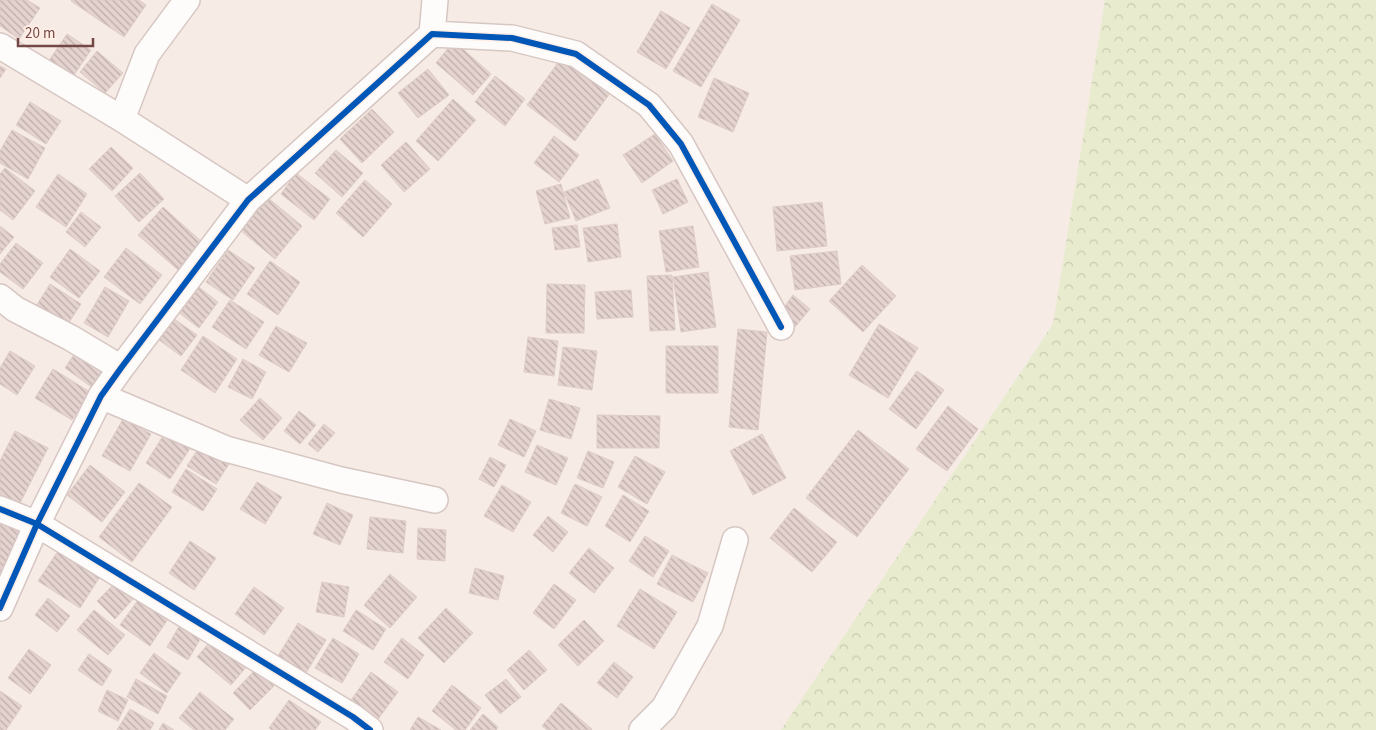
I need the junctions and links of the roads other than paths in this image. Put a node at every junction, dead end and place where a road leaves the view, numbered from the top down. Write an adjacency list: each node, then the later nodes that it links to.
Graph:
1 (187, 0): 5 (street)
2 (434, 0): 3 (street)
3 (432, 34): 6 (street); 8 (street)
4 (0, 46): 5 (street)
5 (122, 119): 6 (street)
6 (248, 200): 9 (street)
7 (0, 297): 9 (street)
8 (781, 327)
9 (121, 368): 10 (street)
10 (101, 396): 11 (street); 13 (street)
11 (435, 500)
12 (0, 509): 13 (street)
13 (36, 524): 15 (street); 16 (street)
14 (734, 540): 17 (street)
15 (0, 608)
16 (356, 726)
17 (642, 730)

